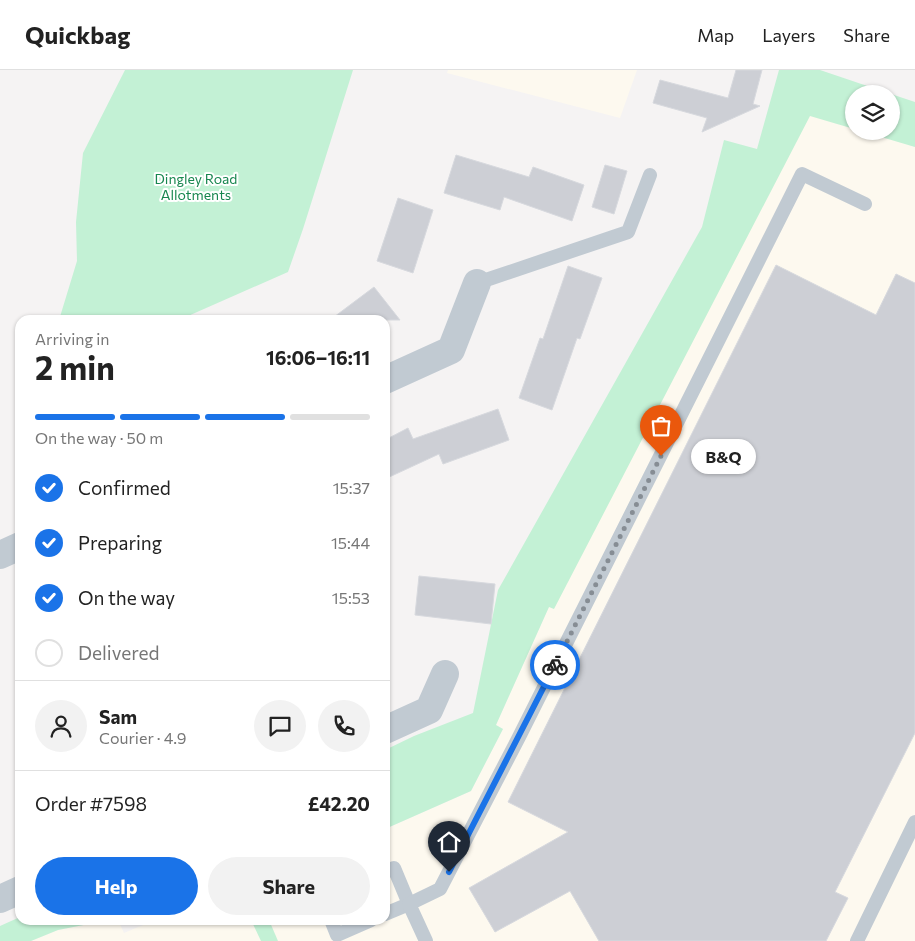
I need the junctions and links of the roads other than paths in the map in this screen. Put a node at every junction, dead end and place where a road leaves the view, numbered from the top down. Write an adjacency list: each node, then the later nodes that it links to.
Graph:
1 (650, 175): 3 (lane)
2 (865, 204): 13 (lane)
3 (477, 283): 4 (street)
4 (390, 378)
5 (15, 548): 6 (street)
6 (0, 555)
7 (445, 674): 8 (street)
8 (390, 728)
9 (915, 822): 18 (lane)
10 (390, 870): 13 (lane)
11 (15, 892): 12 (street)
12 (0, 899)
13 (409, 904): 14 (lane); 17 (lane)
14 (390, 912)
15 (333, 925): 16 (lane)
16 (360, 925)
17 (426, 941)
18 (857, 941)

